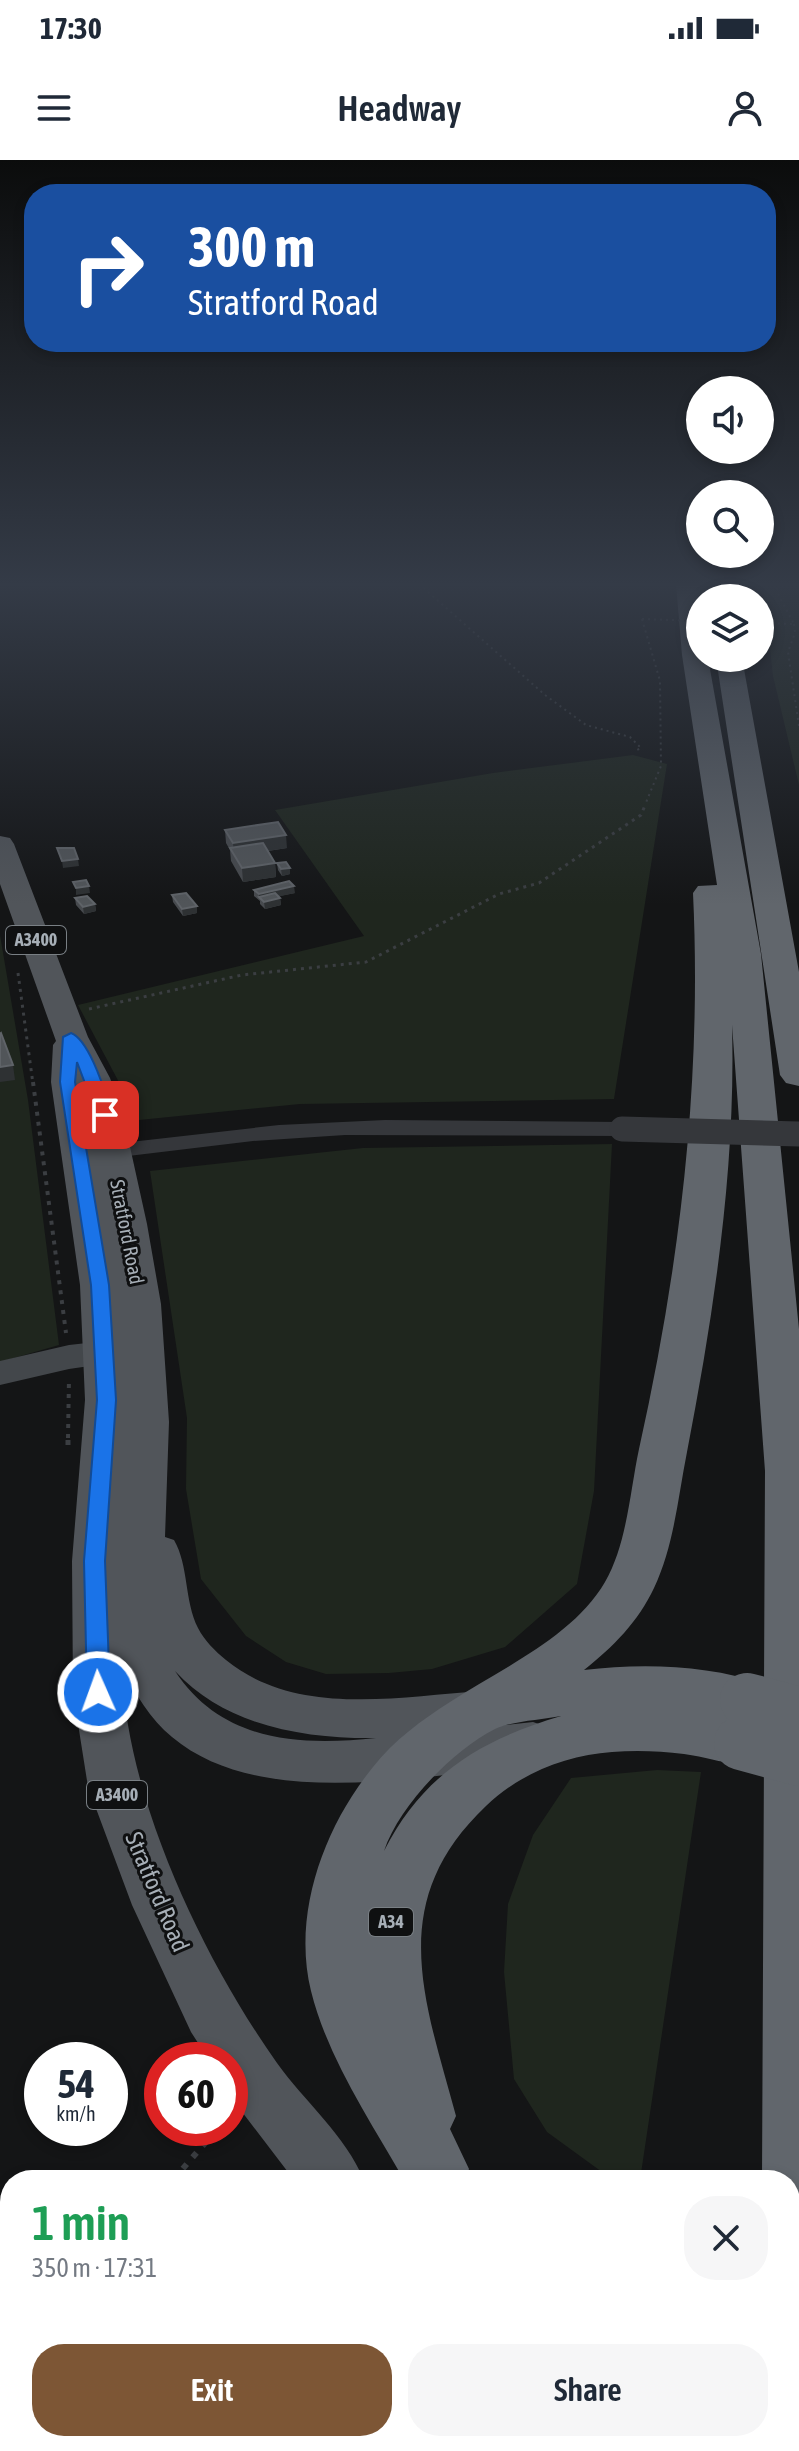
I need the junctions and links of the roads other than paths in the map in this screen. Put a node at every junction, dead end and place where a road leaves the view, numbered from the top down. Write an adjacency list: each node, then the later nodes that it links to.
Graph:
1 (702, 691): 3 (highway)
2 (735, 691): 5 (highway)
3 (708, 732): 12 (highway); 21 (highway)
4 (0, 844): 8 (main road, Stratford Road / A3400)
5 (795, 1034): 6 (highway)
6 (799, 1075)
7 (799, 1134): 8 (street, bridge)
8 (94, 1153): 9 (main road, Stratford Road / A3400)
9 (105, 1353): 10 (street); 11 (main road, Stratford Road / A3400); 18 (main road, Stratford Road / A3400)
10 (0, 1373)
11 (146, 1453): 12 (main road); 16 (main road, Stratford Road / A3400)
12 (480, 1711): 14 (highway); 16 (highway)
13 (799, 1714): 14 (highway, bridge)
14 (744, 1721): 15 (highway, A34); 17 (highway, A34, bridge)
15 (547, 1742): 16 (main road, Stratford Road / A3400); 20 (highway, A34)
16 (419, 1756): 19 (highway)
17 (799, 1759)
18 (325, 2170)
19 (436, 2170)
20 (437, 2170)
21 (796, 2170)

